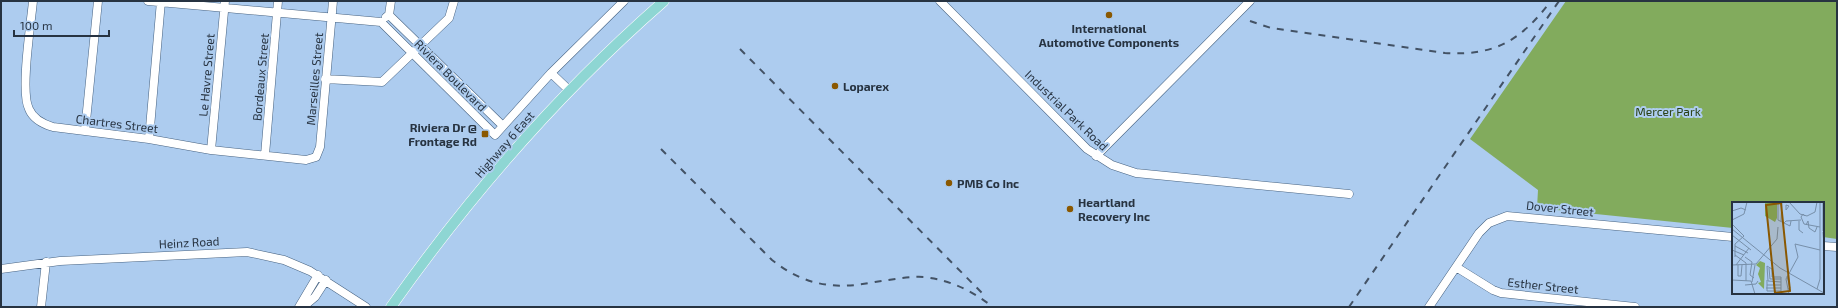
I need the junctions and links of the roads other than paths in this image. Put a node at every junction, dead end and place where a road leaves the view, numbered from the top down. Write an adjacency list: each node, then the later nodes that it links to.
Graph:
1 (33, 1): 26 (street, Chartres Street)
2 (98, 1): 26 (street)
3 (148, 1): 13 (street)
4 (278, 1): 16 (street, Bordeaux Street)
5 (332, 1): 18 (street, Marseilles Street)
6 (391, 1): 17 (street)
7 (454, 1): 20 (street)
8 (624, 1): 22 (street, Riviera Boulevard)
9 (660, 1): 15 (main road, Highway 6 East)
10 (664, 1): 15 (main road, Highway 6 East)
11 (940, 1): 30 (street, Industrial Park Road)
12 (1250, 1): 30 (street)
13 (161, 2): 14 (street); 27 (street)
14 (224, 5): 16 (street); 28 (street, Le Havre Street)
15 (652, 12): 24 (main road, Highway 6 East)
16 (277, 13): 18 (street); 29 (street, Bordeaux Street)
17 (389, 14): 19 (street); 20 (street, Riviera Boulevard)
18 (331, 19): 19 (street); 23 (street, Marseilles Street)
19 (381, 22): 21 (street, Riviera Boulevard)
20 (420, 45): 21 (street); 25 (street, Riviera Boulevard)
21 (412, 53): 23 (street); 25 (street, Riviera Boulevard)
22 (551, 74): 24 (street); 25 (street, Riviera Boulevard)
23 (325, 79): 31 (street, Marseilles Street)
24 (570, 91): 45 (main road, Highway 6 East)
25 (503, 126)
26 (85, 131): 27 (street, Chartres Street)
27 (148, 139): 28 (street, Chartres Street)
28 (211, 150): 29 (street, Chartres Street)
29 (265, 155): 31 (street, Chartres Street)
30 (1096, 156): 32 (street, Industrial Park Road)
31 (316, 157)
32 (1349, 194)
33 (1732, 237): 37 (street, Dover Street)
34 (1824, 246): 35 (street)
35 (1837, 247)
36 (46, 262): 38 (street, Heinz Road); 39 (street, Heinz Road); 41 (street)
37 (1456, 267): 46 (street, Dover Street); 47 (street, Esther Street)
38 (1, 269)
39 (318, 275): 40 (street, Heinz Road); 42 (street)
40 (326, 280): 43 (street); 44 (street, Heinz Road)
41 (41, 307)
42 (298, 307)
43 (303, 307)
44 (366, 307)
45 (391, 307)
46 (1429, 307)
47 (1635, 307)

